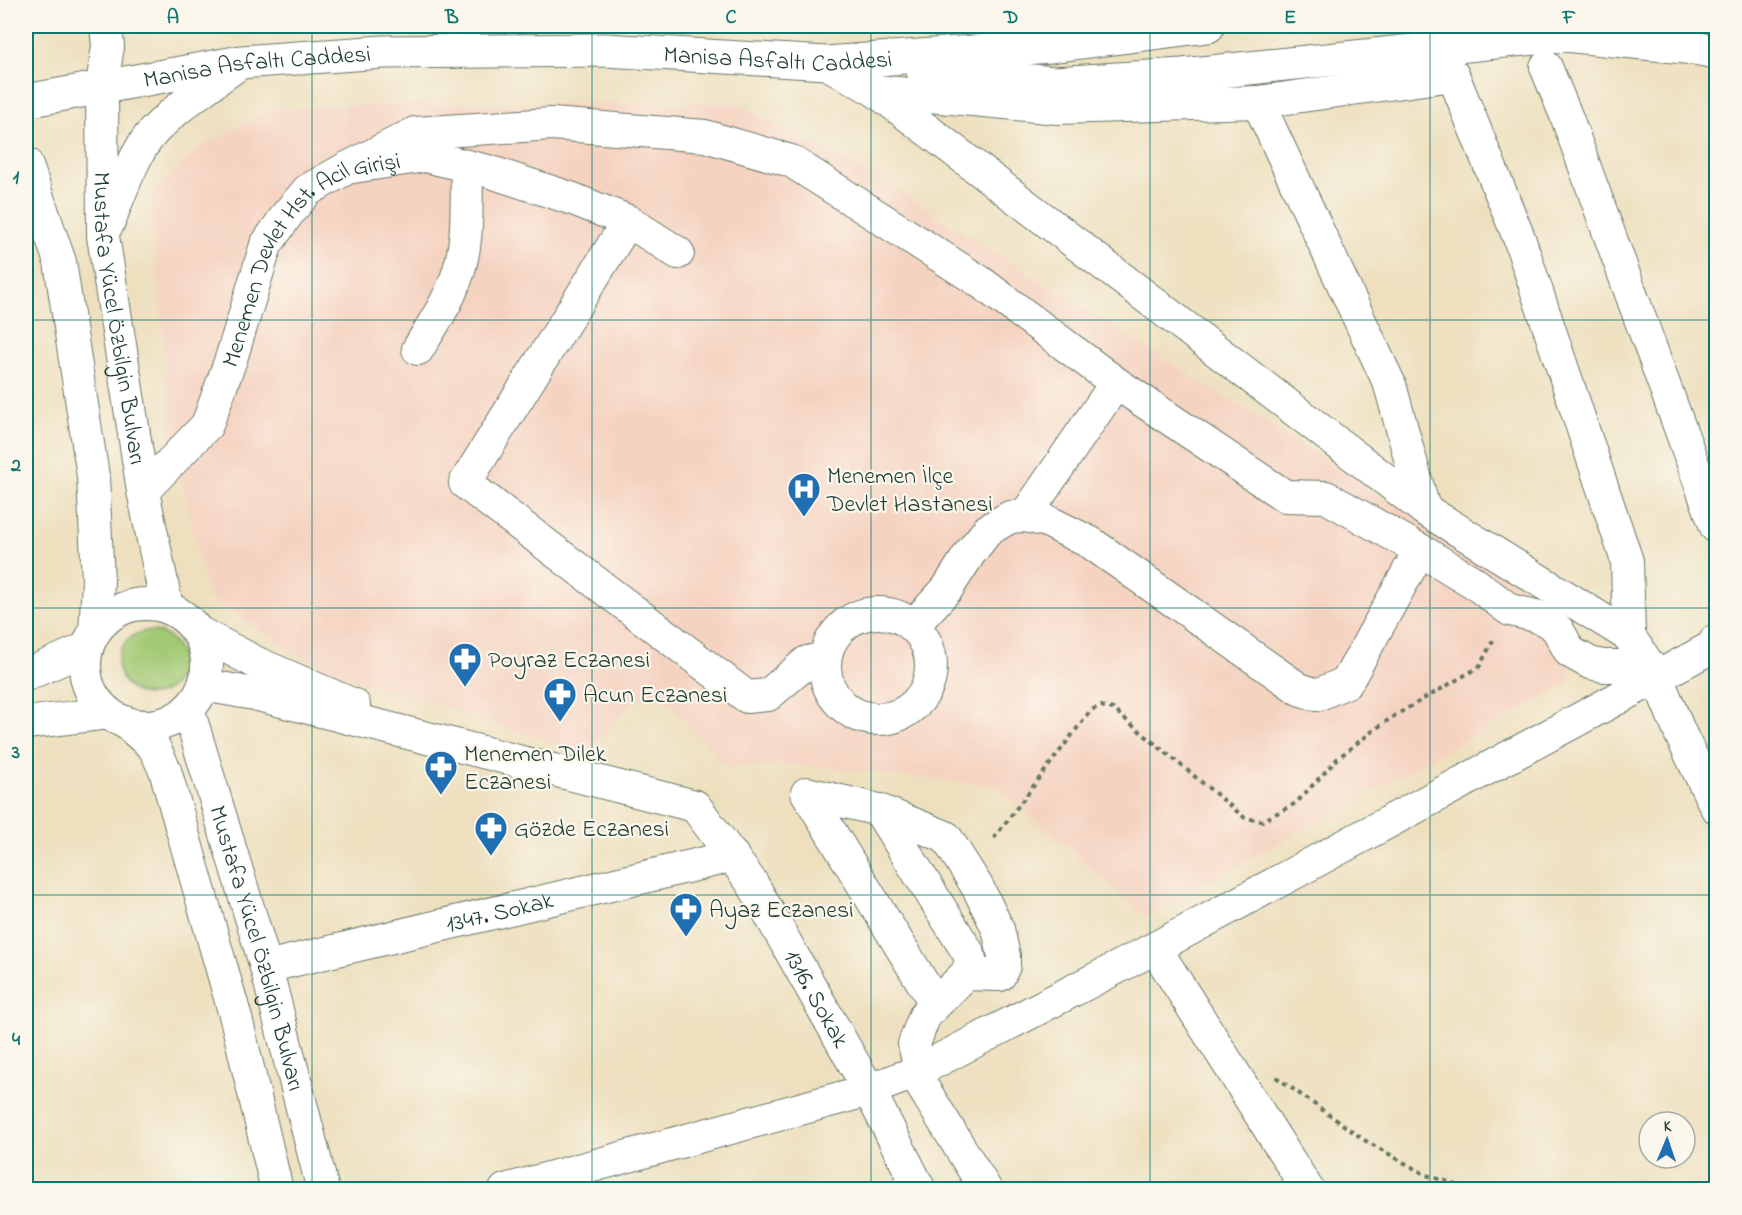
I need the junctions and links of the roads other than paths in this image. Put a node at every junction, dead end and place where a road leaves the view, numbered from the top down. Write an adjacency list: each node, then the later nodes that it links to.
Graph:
1 (106, 26): 7 (street, Mustafa Yücel Özbilgin Bulvarı)
2 (1208, 26): 5 (highway, Manisa Asfaltı Caddesi)
3 (1716, 52): 5 (highway)
4 (241, 62): 5 (highway, Manisa Asfaltı Caddesi); 7 (highway, Manisa Asfaltı Caddesi); 16 (street)
5 (826, 63): 8 (street)
6 (1546, 67): 24 (street)
7 (102, 86): 9 (highway, Manisa Asfaltı Caddesi); 16 (street, Mustafa Yücel Özbilgin Bulvarı)
8 (876, 91): 10 (street); 22 (street)
9 (26, 100)
10 (1258, 102): 22 (street); 29 (street)
11 (26, 163): 18 (street, Mustafa Yücel Özbilgin Bulvarı)
12 (467, 166): 13 (street, Menemen Devlet Hst. Acil Girişi); 14 (street, Menemen Devlet Hst. Acil Girişi); 19 (street)
13 (347, 168): 20 (street); 21 (street, Menemen Devlet Hst. Acil Girişi)
14 (628, 221): 17 (street, Menemen Devlet Hst. Acil Girişi); 32 (street)
15 (26, 234): 18 (street)
16 (103, 236): 21 (street, Mustafa Yücel Özbilgin Bulvarı)
17 (678, 253)
18 (60, 262): 30 (street, Mustafa Yücel Özbilgin Bulvarı)
19 (418, 349)
20 (1116, 383): 23 (street); 25 (street)
21 (143, 492): 26 (street, Mustafa Yücel Özbilgin Bulvarı)
22 (1424, 509): 29 (street)
23 (1025, 516): 25 (street); 27 (street)
24 (1716, 527)
25 (1420, 549): 34 (street)
26 (167, 607): 28 (street); 30 (street)
27 (913, 626): 32 (street); 32 (street)
28 (198, 632): 35 (street); 38 (street)
29 (1629, 636): 34 (street)
30 (91, 639): 33 (street); 36 (street)
31 (1716, 640): 34 (street)
32 (825, 657)
33 (26, 675)
34 (1657, 677): 39 (street); 42 (street)
35 (196, 697): 36 (street); 38 (street); 43 (street, Mustafa Yücel Özbilgin Bulvarı)
36 (117, 718): 37 (street); 48 (street, Mustafa Yücel Özbilgin Bulvarı)
37 (26, 723)
38 (426, 737): 41 (street, 1316. Sokak)
39 (1716, 807)
40 (879, 810): 44 (street); 44 (street); 45 (street)
41 (733, 856): 43 (street, 1347. Sokak); 47 (street, 1316. Sokak)
42 (1155, 948): 46 (street); 53 (street)
43 (266, 968): 49 (street, Mustafa Yücel Özbilgin Bulvarı)
44 (966, 974): 45 (street)
45 (935, 1003): 46 (street)
46 (917, 1072): 47 (street); 52 (street)
47 (869, 1090): 50 (street); 51 (street, 1316. Sokak)
48 (277, 1190)
49 (323, 1190)
50 (505, 1190)
51 (920, 1190)
52 (986, 1190)
53 (1308, 1190)

